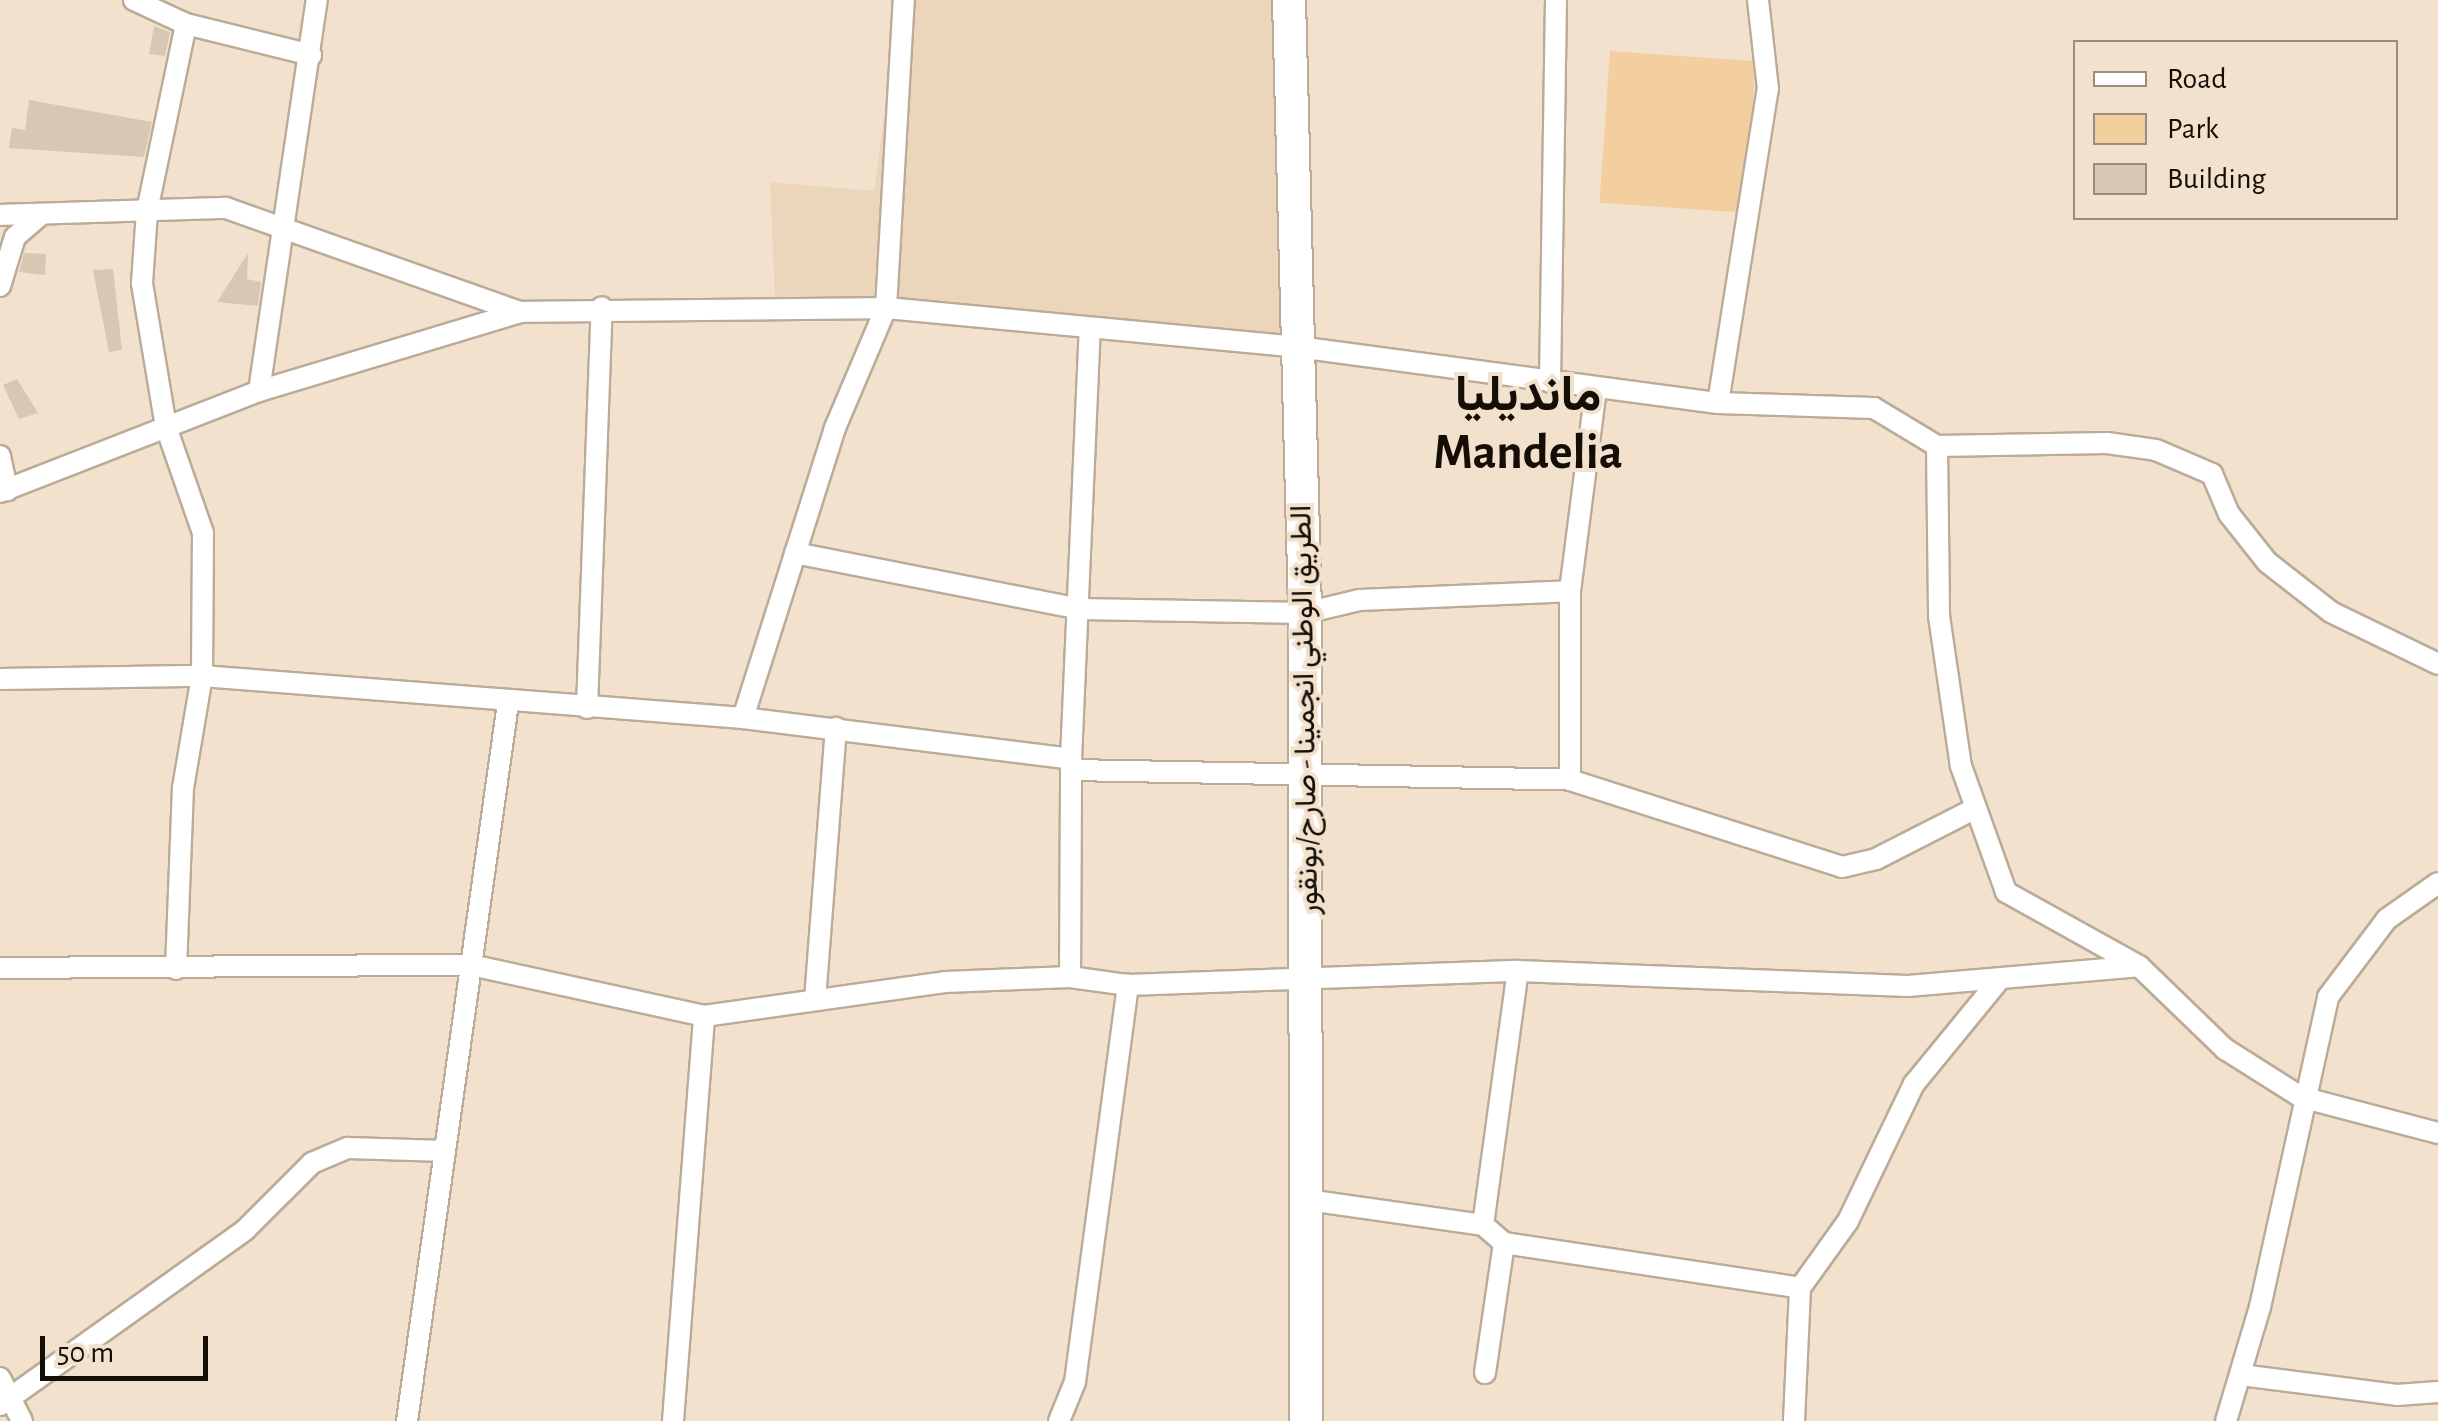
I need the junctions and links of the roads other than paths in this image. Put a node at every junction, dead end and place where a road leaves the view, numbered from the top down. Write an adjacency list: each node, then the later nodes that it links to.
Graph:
1 (134, 0): 7 (street)
2 (317, 0): 8 (street)
3 (904, 0): 15 (street)
4 (1288, 0): 18 (highway, الطريق الوطني انجمينا - صارح/بونقور)
5 (1556, 0): 19 (street)
6 (1758, 0): 22 (street)
7 (186, 24): 8 (street); 9 (street)
8 (311, 55): 12 (street)
9 (147, 211): 11 (street); 12 (street); 23 (street)
10 (0, 214): 11 (street)
11 (40, 215): 13 (street)
12 (284, 230): 16 (street); 21 (street)
13 (0, 286)
14 (602, 307): 15 (street); 16 (street); 35 (street)
15 (886, 308): 17 (street); 27 (street)
16 (520, 312): 21 (street)
17 (1090, 330): 18 (street); 29 (street)
18 (1298, 347): 19 (street); 30 (highway, الطريق الوطني انجمينا - صارح/بونقور)
19 (1550, 382): 20 (street)
20 (1596, 388): 22 (street); 28 (street)
21 (259, 391): 23 (street)
22 (1718, 403): 24 (street)
23 (166, 427): 26 (street); 32 (street)
24 (1937, 446): 31 (street); 41 (street)
25 (0, 456): 26 (street)
26 (3, 491)
27 (795, 553): 29 (street); 36 (street)
28 (1570, 590): 30 (street); 40 (street)
29 (1080, 609): 30 (street); 38 (street)
30 (1305, 613): 39 (highway, الطريق الوطني انجمينا - صارح/بونقور)
31 (2438, 664)
32 (202, 676): 33 (street); 34 (street); 46 (street)
33 (0, 679)
34 (508, 703): 35 (street); 43 (street)
35 (587, 708): 36 (street)
36 (743, 718): 37 (street)
37 (836, 728): 38 (street); 52 (street)
38 (1071, 765): 39 (street); 49 (street)
39 (1306, 772): 40 (street); 48 (highway, الطريق الوطني انجمينا - صارح/بونقور)
40 (1570, 780): 41 (street)
41 (1976, 808): 44 (street)
42 (2438, 883): 54 (street)
43 (471, 966): 46 (street); 53 (street); 56 (street)
44 (2139, 966): 50 (street); 54 (street)
45 (0, 968): 46 (street)
46 (176, 969)
47 (1518, 971): 48 (street); 50 (street); 58 (street)
48 (1309, 975): 51 (street); 57 (highway, الطريق الوطني انجمينا - صارح/بونقور)
49 (1070, 977): 51 (street); 52 (street)
50 (2000, 979): 60 (street)
51 (1128, 985): 68 (street)
52 (815, 1000): 53 (street)
53 (704, 1016): 67 (street)
54 (2301, 1098): 55 (street); 62 (street)
55 (2438, 1133)
56 (445, 1151): 64 (street); 66 (street)
57 (1308, 1200): 58 (street); 69 (highway, الطريق الوطني انجمينا - صارح/بونقور)
58 (1483, 1225): 59 (street)
59 (1504, 1243): 60 (street); 61 (street)
60 (1800, 1288): 70 (street)
61 (1485, 1373)
62 (2241, 1375): 63 (street); 71 (street)
63 (2438, 1392)
64 (3, 1393): 65 (street)
65 (22, 1421)
66 (407, 1421)
67 (673, 1421)
68 (1059, 1421)
69 (1306, 1421)
70 (1794, 1421)
71 (2226, 1421)

